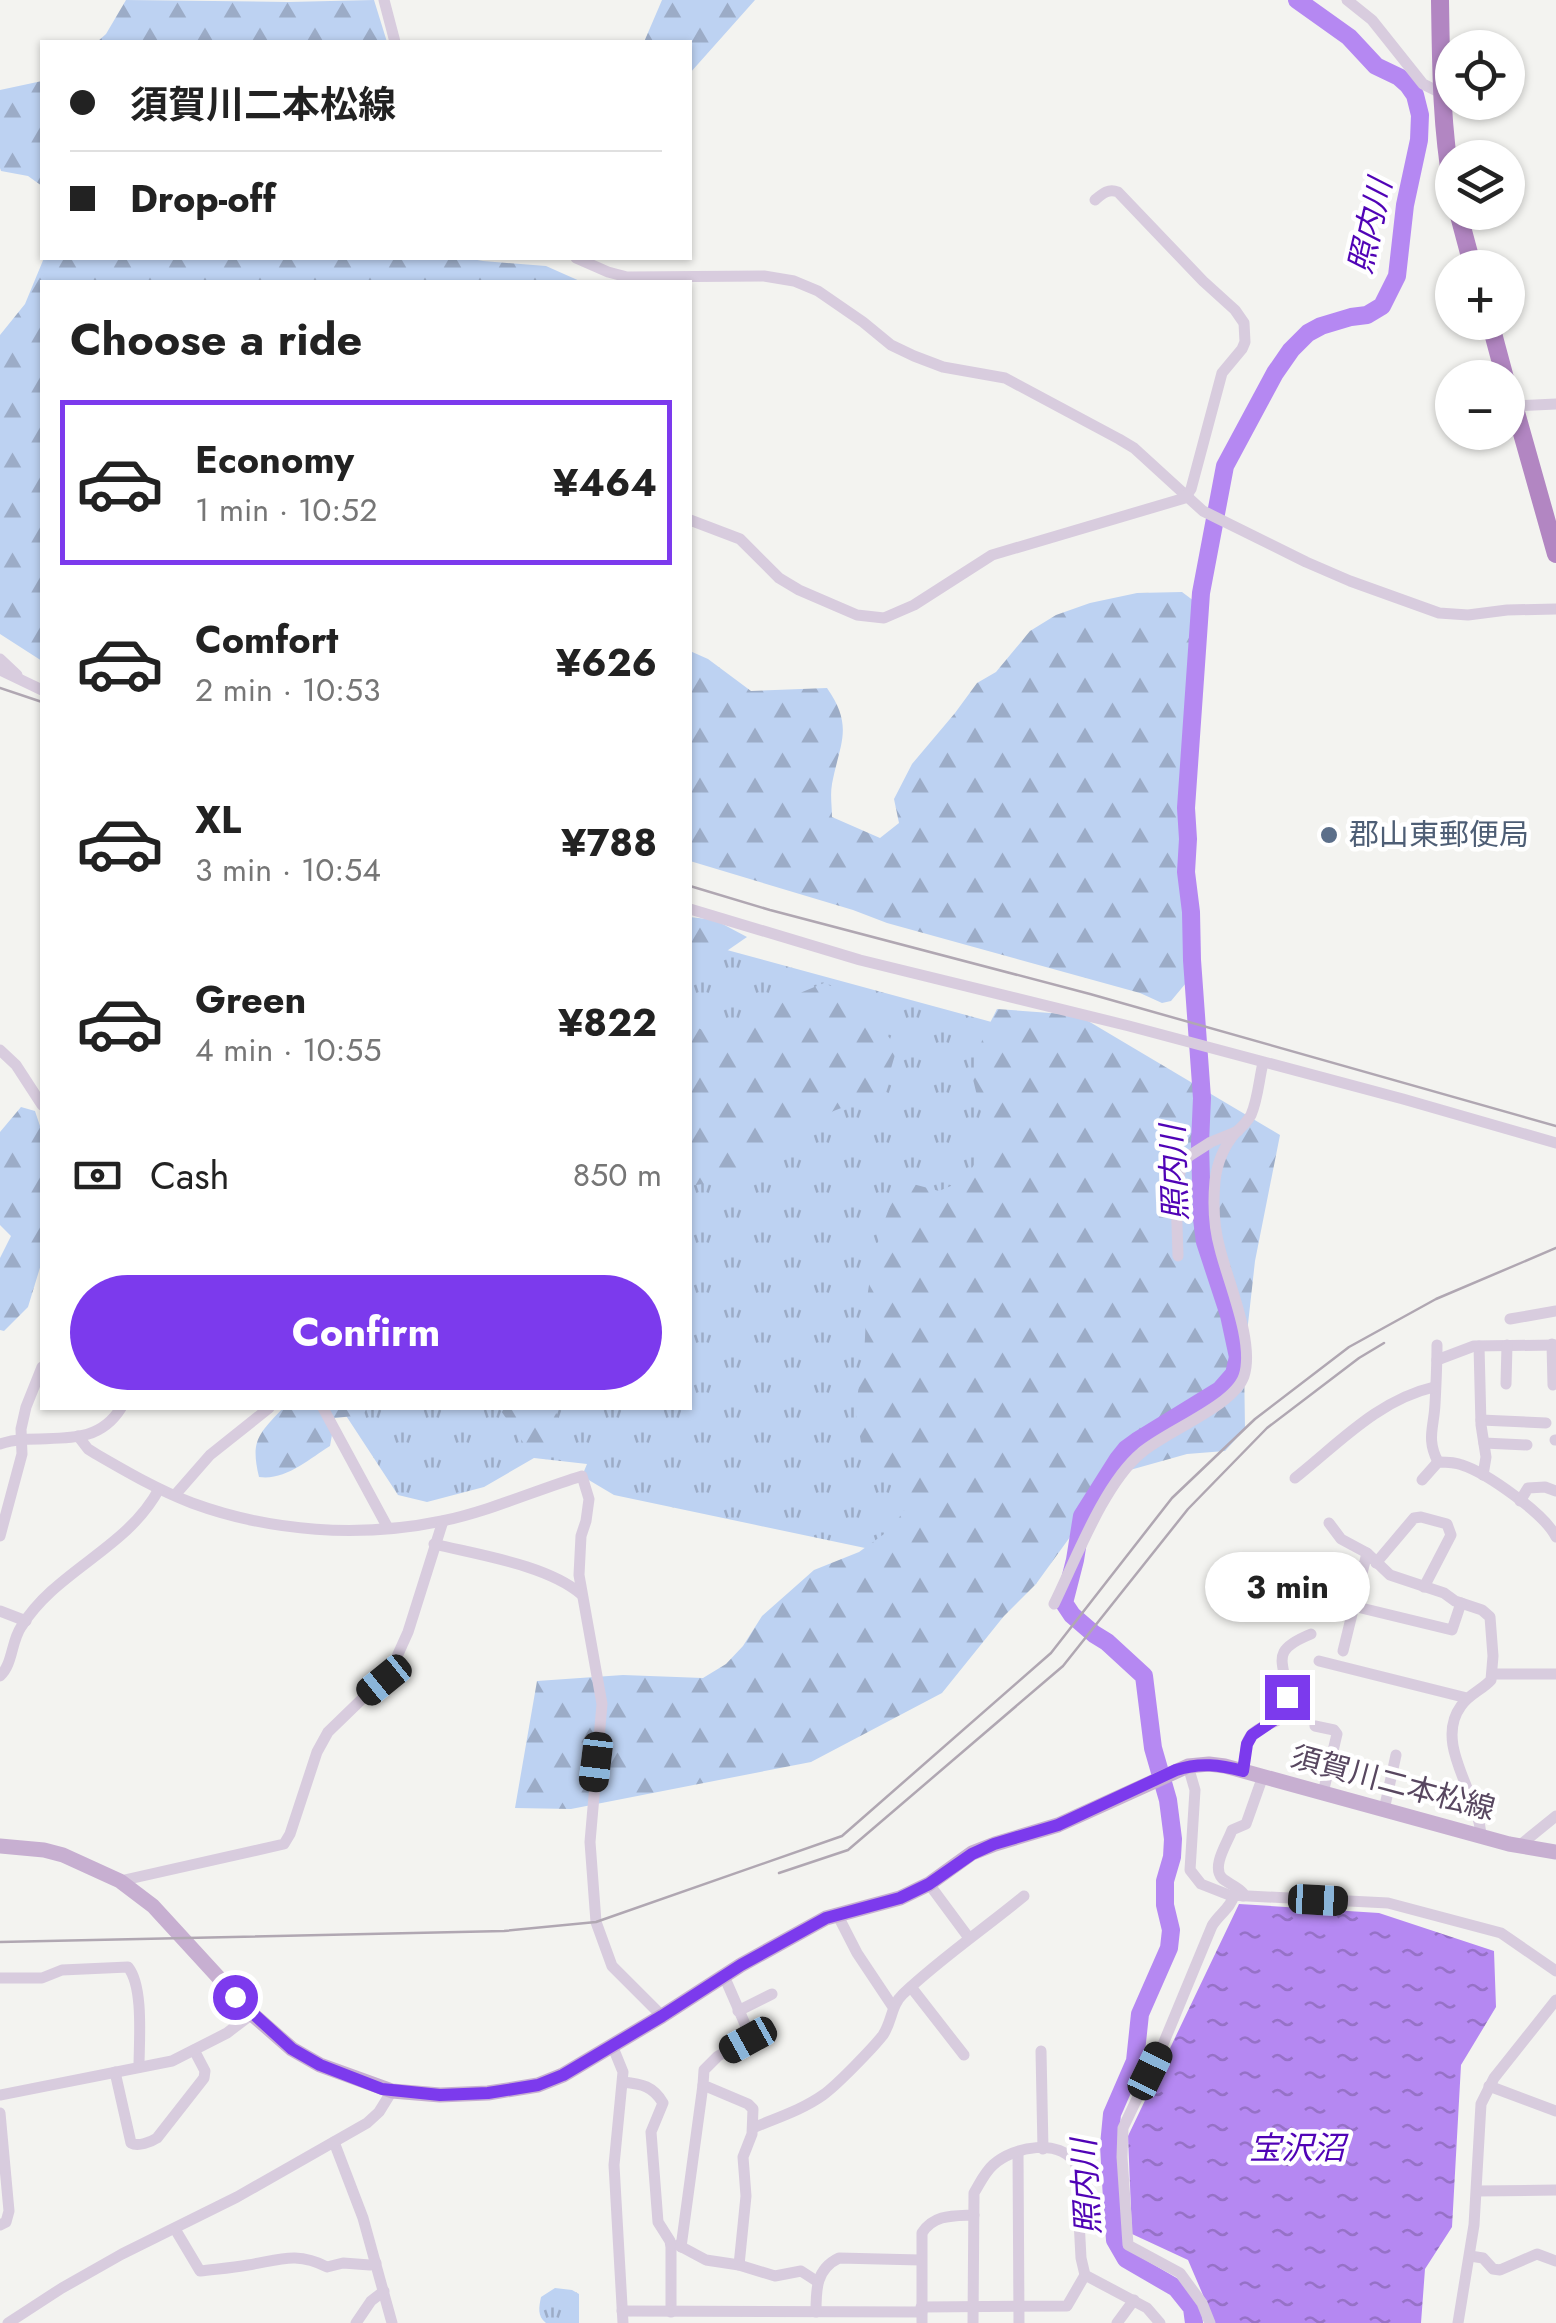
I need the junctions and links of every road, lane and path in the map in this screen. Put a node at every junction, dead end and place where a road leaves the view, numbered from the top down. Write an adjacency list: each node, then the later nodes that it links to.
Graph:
1 (384, 0): 5 (street)
2 (1347, 0): 6 (street)
3 (1440, 0): 4 (highway)
4 (1440, 30)
5 (394, 40)
6 (1435, 90)
7 (1094, 200): 12 (street)
8 (581, 260): 12 (street)
9 (1556, 404): 10 (street)
10 (1525, 405)
11 (1525, 445): 14 (highway)
12 (1186, 496): 13 (street); 15 (street)
13 (692, 521)
14 (1556, 554)
15 (1556, 610)
16 (0, 658): 18 (street)
17 (0, 670): 18 (street)
18 (19, 679): 19 (street)
19 (40, 689)
20 (692, 909): 22 (street)
21 (0, 1050): 23 (street)
22 (1264, 1063): 24 (street); 25 (street)
23 (40, 1102)
24 (1238, 1131): 26 (street); 66 (street)
25 (1556, 1143)
26 (1178, 1256)
27 (1556, 1310): 28 (street)
28 (1510, 1319)
29 (1554, 1344): 31 (street); 36 (street)
30 (1437, 1345): 33 (street)
31 (1507, 1345): 32 (street); 35 (street)
32 (1479, 1346): 33 (street); 41 (street)
33 (1437, 1360): 37 (street)
34 (40, 1372): 44 (street)
35 (1506, 1384)
36 (1553, 1385)
37 (1434, 1388): 48 (street); 50 (street)
38 (119, 1410): 43 (street)
39 (266, 1410): 54 (street)
40 (324, 1410): 58 (street)
41 (1481, 1420): 42 (street); 45 (street)
42 (1546, 1423)
43 (78, 1436): 44 (street); 52 (street)
44 (22, 1440): 46 (street); 59 (street)
45 (1484, 1443): 47 (street); 49 (street)
46 (0, 1444)
47 (1527, 1445)
48 (1438, 1462): 49 (street); 51 (street)
49 (1482, 1475): 55 (street)
50 (1295, 1478)
51 (1422, 1480)
52 (159, 1489): 54 (street); 69 (street)
53 (1556, 1491): 55 (street)
54 (175, 1495): 58 (street)
55 (1520, 1501): 60 (street)
56 (443, 1520): 58 (street); 61 (street); 64 (street)
57 (1328, 1522): 62 (street)
58 (388, 1528)
59 (0, 1536)
60 (1556, 1537)
61 (434, 1544): 64 (street); 89 (street)
62 (1371, 1558): 63 (street); 63 (street); 67 (street)
63 (1424, 1587): 65 (street)
64 (581, 1594): 104 (street)
65 (1461, 1603): 67 (street); 73 (street)
66 (1054, 1604)
67 (1353, 1606): 71 (street)
68 (0, 1611): 69 (street)
69 (26, 1621): 75 (street)
70 (1311, 1634): 80 (street)
71 (1342, 1651)
72 (1319, 1661): 76 (street)
73 (1492, 1674): 74 (street); 76 (street)
74 (1556, 1674)
75 (0, 1676)
76 (1467, 1698): 85 (street)
77 (1315, 1726): 82 (street)
78 (1396, 1755): 83 (street)
79 (1182, 1768): 80 (main road, 須賀川二本松線); 90 (main road, 須賀川二本松線); 91 (street)
80 (1243, 1771): 81 (main road, 須賀川二本松線)
81 (1262, 1776): 82 (main road, 須賀川二本松線); 91 (street)
82 (1324, 1793): 83 (main road, 須賀川二本松線)
83 (1384, 1810): 85 (main road, 須賀川二本松線)
84 (1556, 1816): 87 (street)
85 (1480, 1836): 87 (main road, 須賀川二本松線)
86 (0, 1846): 89 (main road, 須賀川二本松線)
87 (1519, 1846): 88 (main road, 須賀川二本松線)
88 (1556, 1852)
89 (120, 1881): 103 (main road, 須賀川二本松線)
90 (929, 1884): 93 (main road, 須賀川二本松線); 94 (street)
91 (1238, 1895): 95 (street); 153 (street)
92 (1024, 1896): 94 (street)
93 (837, 1914): 96 (main road, 須賀川二本松線); 101 (street)
94 (970, 1938): 98 (street)
95 (1556, 1971)
96 (724, 1976): 102 (street); 104 (main road, 須賀川二本松線)
97 (0, 1978): 109 (street)
98 (911, 1987): 101 (street); 108 (street)
99 (772, 1994): 102 (street)
100 (1556, 2000): 113 (street)
101 (893, 2007): 118 (street)
102 (738, 2011): 112 (street)
103 (252, 2014): 106 (street); 114 (main road, 須賀川二本松線)
104 (662, 2016): 105 (main road, 須賀川二本松線)
105 (612, 2045): 111 (street); 114 (main road, 須賀川二本松線)
106 (194, 2050): 109 (street); 110 (street)
107 (1041, 2051): 120 (street)
108 (964, 2055)
109 (139, 2067): 110 (street)
110 (116, 2072): 115 (street)
111 (623, 2082): 127 (street); 143 (street)
112 (703, 2085): 118 (street); 127 (street)
113 (1488, 2086): 116 (street); 123 (street)
114 (392, 2092): 119 (street)
115 (0, 2095)
116 (1556, 2111)
117 (0, 2113): 125 (street)
118 (753, 2128): 132 (street)
119 (334, 2142): 126 (street); 131 (street)
120 (1042, 2149): 121 (street); 133 (street)
121 (1018, 2152): 124 (street); 137 (street)
122 (1556, 2190): 123 (street)
123 (1477, 2191): 128 (street)
124 (974, 2216): 129 (street); 139 (street)
125 (0, 2225)
126 (175, 2229): 131 (street); 145 (street)
127 (676, 2244): 132 (street); 142 (street)
128 (1470, 2256): 130 (street); 154 (street)
129 (920, 2260): 134 (street); 141 (street)
130 (1556, 2261)
131 (376, 2263): 135 (street)
132 (739, 2265): 134 (street)
133 (1085, 2275): 136 (street); 138 (street)
134 (818, 2282): 140 (street)
135 (384, 2291): 146 (street); 147 (street)
136 (1134, 2300): 151 (street); 152 (street)
137 (1018, 2306): 138 (street); 139 (street); 149 (street)
138 (1067, 2306): 150 (street)
139 (972, 2307): 141 (street); 148 (street)
140 (816, 2312): 141 (street); 144 (street)
141 (922, 2314)
142 (663, 2316): 143 (street); 144 (street)
143 (622, 2317)
144 (762, 2317)
145 (8, 2323)
146 (356, 2323)
147 (392, 2323)
148 (972, 2323)
149 (1018, 2323)
150 (1067, 2323)
151 (1116, 2323)
152 (1160, 2323)
153 (1210, 2323)
154 (1458, 2323)

